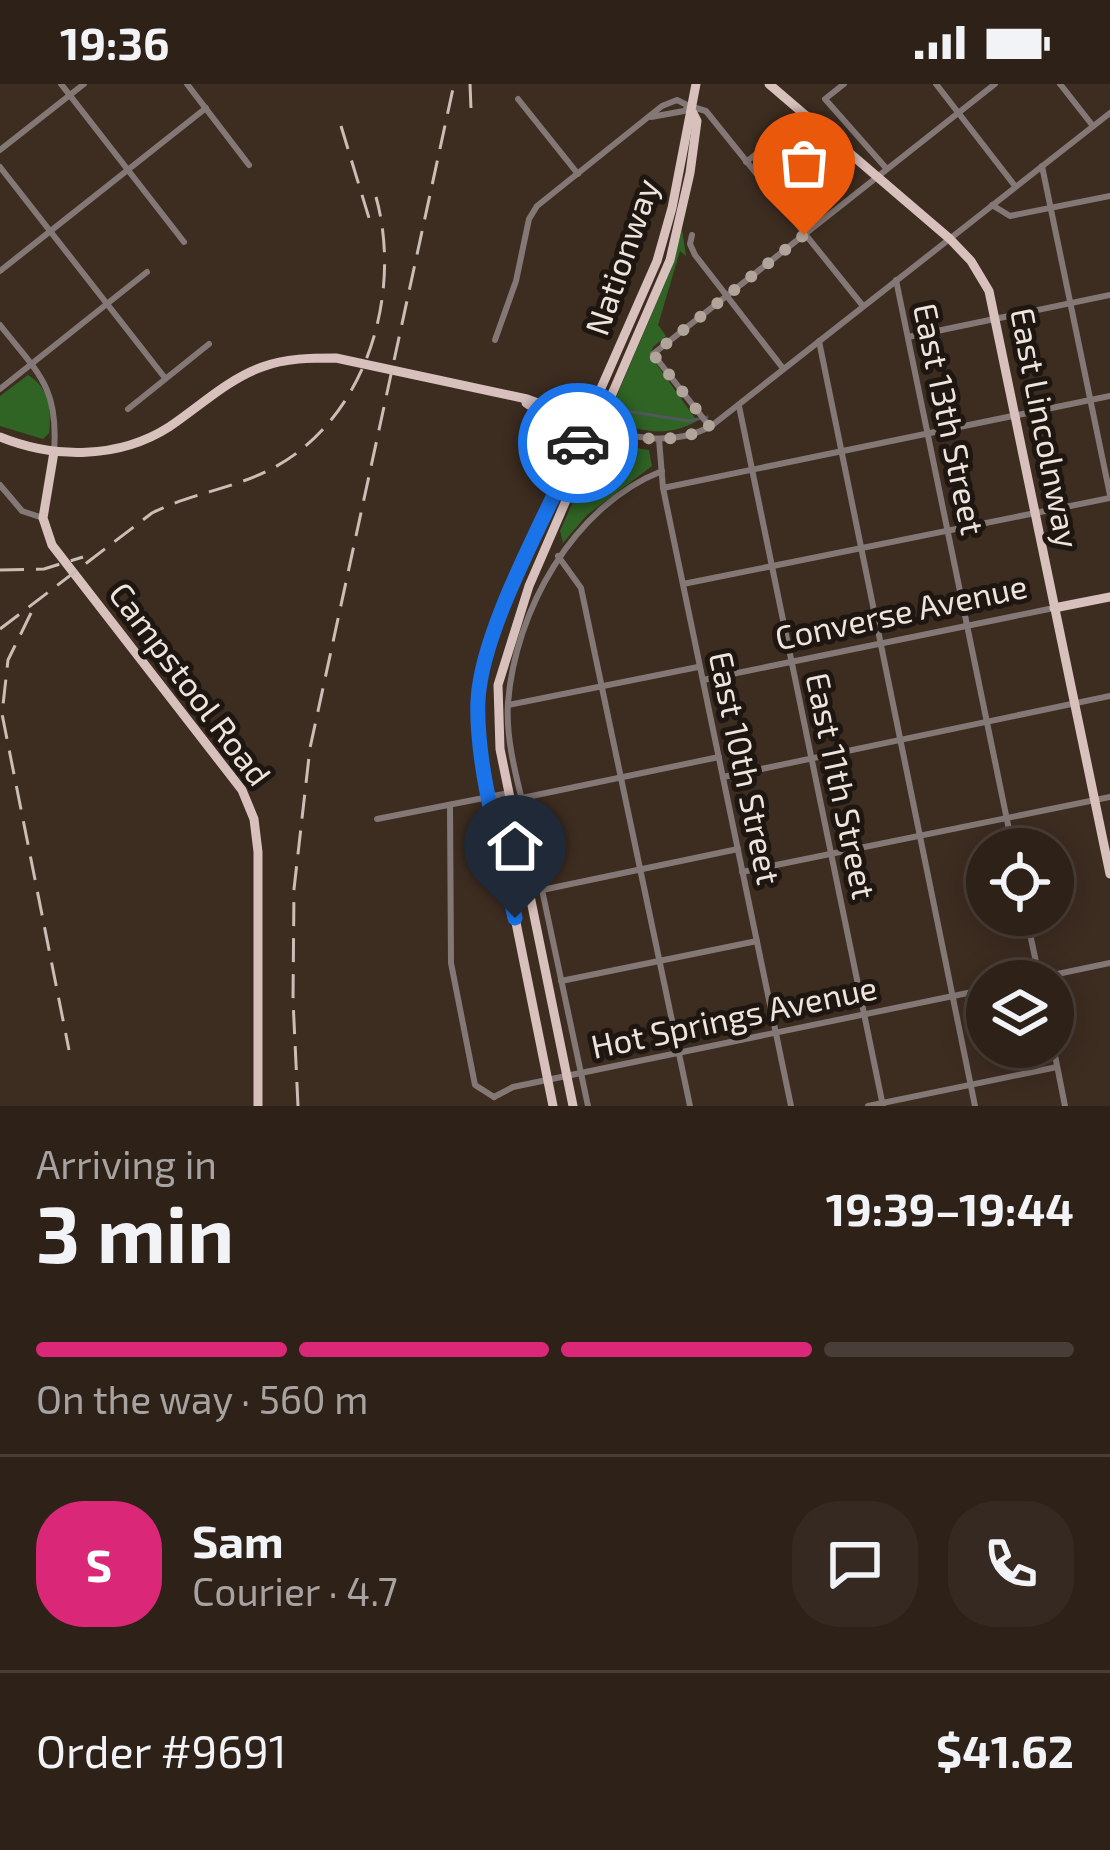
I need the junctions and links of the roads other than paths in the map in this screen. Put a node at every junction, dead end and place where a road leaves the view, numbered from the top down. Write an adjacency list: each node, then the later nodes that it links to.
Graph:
1 (61, 84): 10 (street)
2 (83, 84): 10 (street)
3 (187, 84): 12 (street)
4 (696, 84): 13 (main road, Nationway)
5 (769, 84): 24 (main road, East Lincolnway)
6 (844, 84): 24 (street)
7 (936, 84): 14 (street)
8 (995, 84): 14 (street)
9 (1060, 84): 16 (street)
10 (70, 95): 18 (street); 23 (street)
11 (518, 99): 25 (street)
12 (206, 108): 20 (street); 23 (street)
13 (692, 109): 19 (street, East 13th Street); 25 (street); 59 (main road, Nationway)
14 (959, 113): 24 (street); 26 (street)
15 (1110, 114): 16 (street)
16 (1093, 126): 21 (street)
17 (782, 133): 19 (street)
18 (0, 150)
19 (746, 162): 32 (street, East 13th Street)
20 (249, 165)
21 (1042, 166): 26 (street); 29 (street)
22 (0, 167): 30 (street)
23 (128, 170): 30 (street); 34 (street)
24 (882, 172): 32 (street); 33 (main road, East Lincolnway)
25 (578, 174): 46 (street)
26 (1016, 187): 28 (street)
27 (1110, 196): 29 (street)
28 (992, 206): 29 (street); 33 (street)
29 (1050, 208): 41 (street)
30 (51, 232): 35 (street); 40 (street)
31 (692, 235): 38 (street)
32 (804, 235): 38 (street); 42 (street, East 13th Street)
33 (950, 239): 37 (street); 43 (main road, East Lincolnway)
34 (184, 242)
35 (0, 271)
36 (147, 272): 40 (street)
37 (896, 280): 42 (street); 45 (street, East 13th Street)
38 (726, 296): 50 (street); 60 (street)
39 (1110, 296): 41 (street)
40 (107, 304): 49 (street); 51 (street)
41 (1071, 304): 43 (street); 55 (street)
42 (862, 306): 47 (street)
43 (996, 319): 45 (street); 58 (main road, East Lincolnway)
44 (0, 325): 49 (street)
45 (908, 337): 61 (street, East 13th Street)
46 (495, 340)
47 (819, 340): 50 (street); 64 (street)
48 (209, 344): 51 (street)
49 (32, 364): 52 (street); 65 (street)
50 (783, 369): 56 (street)
51 (165, 378): 57 (street)
52 (0, 389)
53 (1110, 395): 55 (street)
54 (517, 396): 59 (main road); 65 (main road); 69 (main road)
55 (1091, 399): 58 (street); 71 (street)
56 (739, 406): 60 (street); 66 (street, East 11th Street)
57 (128, 409)
58 (1015, 415): 61 (street); 72 (main road, East Lincolnway)
59 (594, 424): 63 (street); 69 (main road, Nationway); 96 (main road, Nationway)
60 (710, 427): 63 (street)
61 (927, 433): 64 (street); 74 (street, East 13th Street)
62 (0, 437): 65 (main road)
63 (659, 439): 67 (street, East 10th Street)
64 (842, 451): 66 (street); 75 (street)
65 (54, 452): 73 (main road)
66 (752, 470): 70 (street); 77 (street, East 11th Street)
67 (662, 471): 70 (street, East 10th Street); 76 (street)
68 (0, 485): 73 (street)
69 (560, 486): 98 (main road, Nationway)
70 (663, 488): 78 (street, East 10th Street)
71 (1110, 496): 72 (street)
72 (1034, 511): 74 (street); 80 (main road, East Lincolnway)
73 (43, 518): 130 (main road, Campstool Road)
74 (947, 529): 75 (street); 81 (street, East 13th Street)
75 (861, 547): 77 (street); 82 (street)
76 (558, 556): 86 (street); 89 (street)
77 (772, 566): 78 (street); 83 (street, East 11th Street)
78 (683, 584): 84 (street, East 10th Street)
79 (1110, 598): 80 (main road, Converse Avenue)
80 (1054, 608): 81 (street, Converse Avenue); 88 (main road, East Lincolnway)
81 (967, 625): 82 (street, Converse Avenue); 90 (street, East 13th Street)
82 (880, 643): 83 (street, Converse Avenue); 91 (street)
83 (791, 662): 85 (street, Converse Avenue); 93 (street, East 11th Street)
84 (700, 667): 85 (street, East 10th Street); 86 (street)
85 (703, 680): 92 (street, East 10th Street)
86 (603, 686): 89 (street); 94 (street)
87 (1110, 696): 88 (street)
88 (1074, 704): 90 (street); 100 (main road, East Lincolnway)
89 (508, 705): 99 (street)
90 (987, 722): 91 (street); 102 (street, East 13th Street)
91 (900, 740): 93 (street); 105 (street)
92 (719, 757): 94 (street); 95 (street, East 10th Street)
93 (811, 759): 95 (street); 107 (street, East 11th Street)
94 (622, 777): 99 (street); 108 (street)
95 (723, 777): 106 (street, East 10th Street)
96 (509, 793): 98 (street); 125 (main road, Nationway)
97 (1110, 796): 100 (street)
98 (491, 797): 101 (street); 126 (main road, Nationway)
99 (522, 797): 111 (street)
100 (1095, 800): 102 (street); 110 (main road, East Lincolnway)
101 (450, 805): 103 (street); 128 (street)
102 (1006, 818): 104 (street, East 13th Street); 105 (street)
103 (377, 819)
104 (1008, 828)
105 (920, 836): 107 (street); 118 (street)
106 (738, 849): 108 (street); 109 (street, East 10th Street)
107 (831, 854): 109 (street); 119 (street, East 11th Street)
108 (641, 869): 111 (street); 113 (street)
109 (742, 872): 112 (street, East 10th Street)
110 (1110, 874)
111 (542, 890): 116 (street)
112 (757, 941): 113 (street); 120 (street, East 10th Street)
113 (660, 961): 116 (street); 121 (street)
114 (1110, 963): 115 (street)
115 (1074, 971)
116 (561, 981): 124 (street)
117 (966, 993): 118 (street, Hot Springs Avenue)
118 (952, 996): 119 (street, Hot Springs Avenue); 127 (street)
119 (864, 1014): 120 (street, Hot Springs Avenue); 129 (street, East 11th Street)
120 (776, 1033): 121 (street, Hot Springs Avenue); 135 (street, East 10th Street)
121 (679, 1053): 124 (street, Hot Springs Avenue); 134 (street)
122 (1053, 1068): 127 (street)
123 (1058, 1068): 138 (street)
124 (581, 1073): 125 (street, Hot Springs Avenue); 133 (street)
125 (568, 1076): 126 (street, Hot Springs Avenue); 132 (main road, Nationway)
126 (548, 1080): 128 (street, Hot Springs Avenue); 131 (main road, Nationway)
127 (970, 1085): 129 (street); 137 (street)
128 (494, 1102)
129 (882, 1105): 136 (street)
130 (258, 1106)
131 (554, 1106)
132 (573, 1106)
133 (588, 1106)
134 (690, 1106)
135 (791, 1106)
136 (868, 1106)
137 (975, 1106)
138 (1065, 1106)

